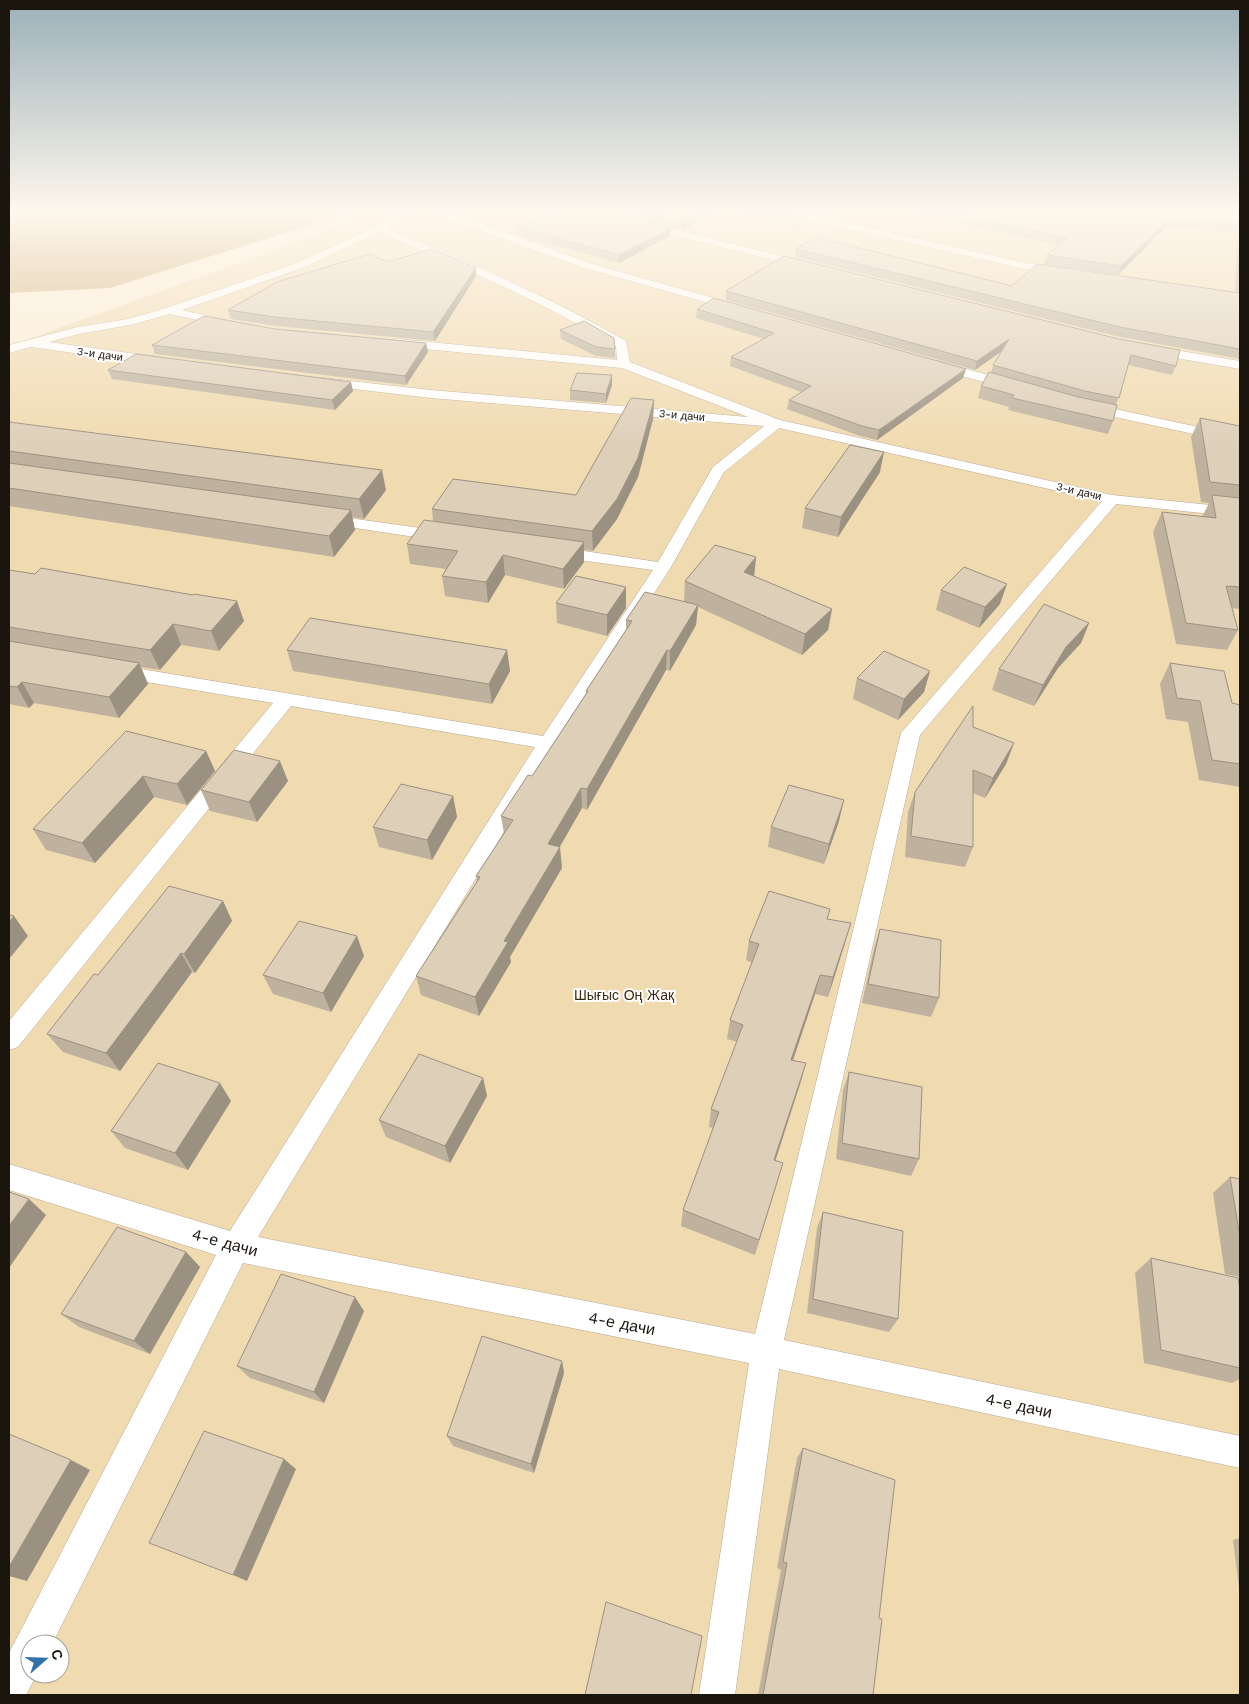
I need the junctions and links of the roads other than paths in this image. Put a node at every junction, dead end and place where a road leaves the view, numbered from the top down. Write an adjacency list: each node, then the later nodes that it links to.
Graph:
1 (220, 293): 4 (lane)
2 (525, 293): 13 (lane)
3 (681, 293): 5 (lane)
4 (170, 310): 6 (lane); 8 (lane)
5 (753, 313)
6 (244, 327)
7 (382, 342): 13 (lane)
8 (28, 343): 10 (lane); 12 (lane, 3-и дачи)
9 (1138, 347): 14 (lane)
10 (9, 349)
11 (926, 362): 16 (lane)
12 (176, 364)
13 (624, 364): 18 (lane)
14 (1240, 365)
15 (310, 380): 18 (lane, 3-и дачи)
16 (1022, 389)
17 (1079, 406): 19 (lane)
18 (776, 423): 20 (lane, 3-и дачи); 25 (lane)
19 (1240, 440)
20 (1112, 498): 21 (lane, 3-и дачи); 32 (lane)
21 (1240, 512)
22 (312, 518): 23 (lane)
23 (458, 538)
24 (546, 551): 25 (lane)
25 (663, 567): 28 (lane)
26 (95, 667): 27 (lane)
27 (287, 699): 28 (lane); 29 (lane)
28 (548, 743): 31 (lane)
29 (9, 1039)
30 (9, 1177): 31 (lane, 4-е дачи)
31 (236, 1247): 32 (lane, 4-е дачи); 34 (lane)
32 (766, 1351): 33 (lane, 4-е дачи); 37 (lane)
33 (1240, 1452)
34 (38, 1634)
35 (20, 1669): 36 (lane)
36 (9, 1690)
37 (717, 1695)

